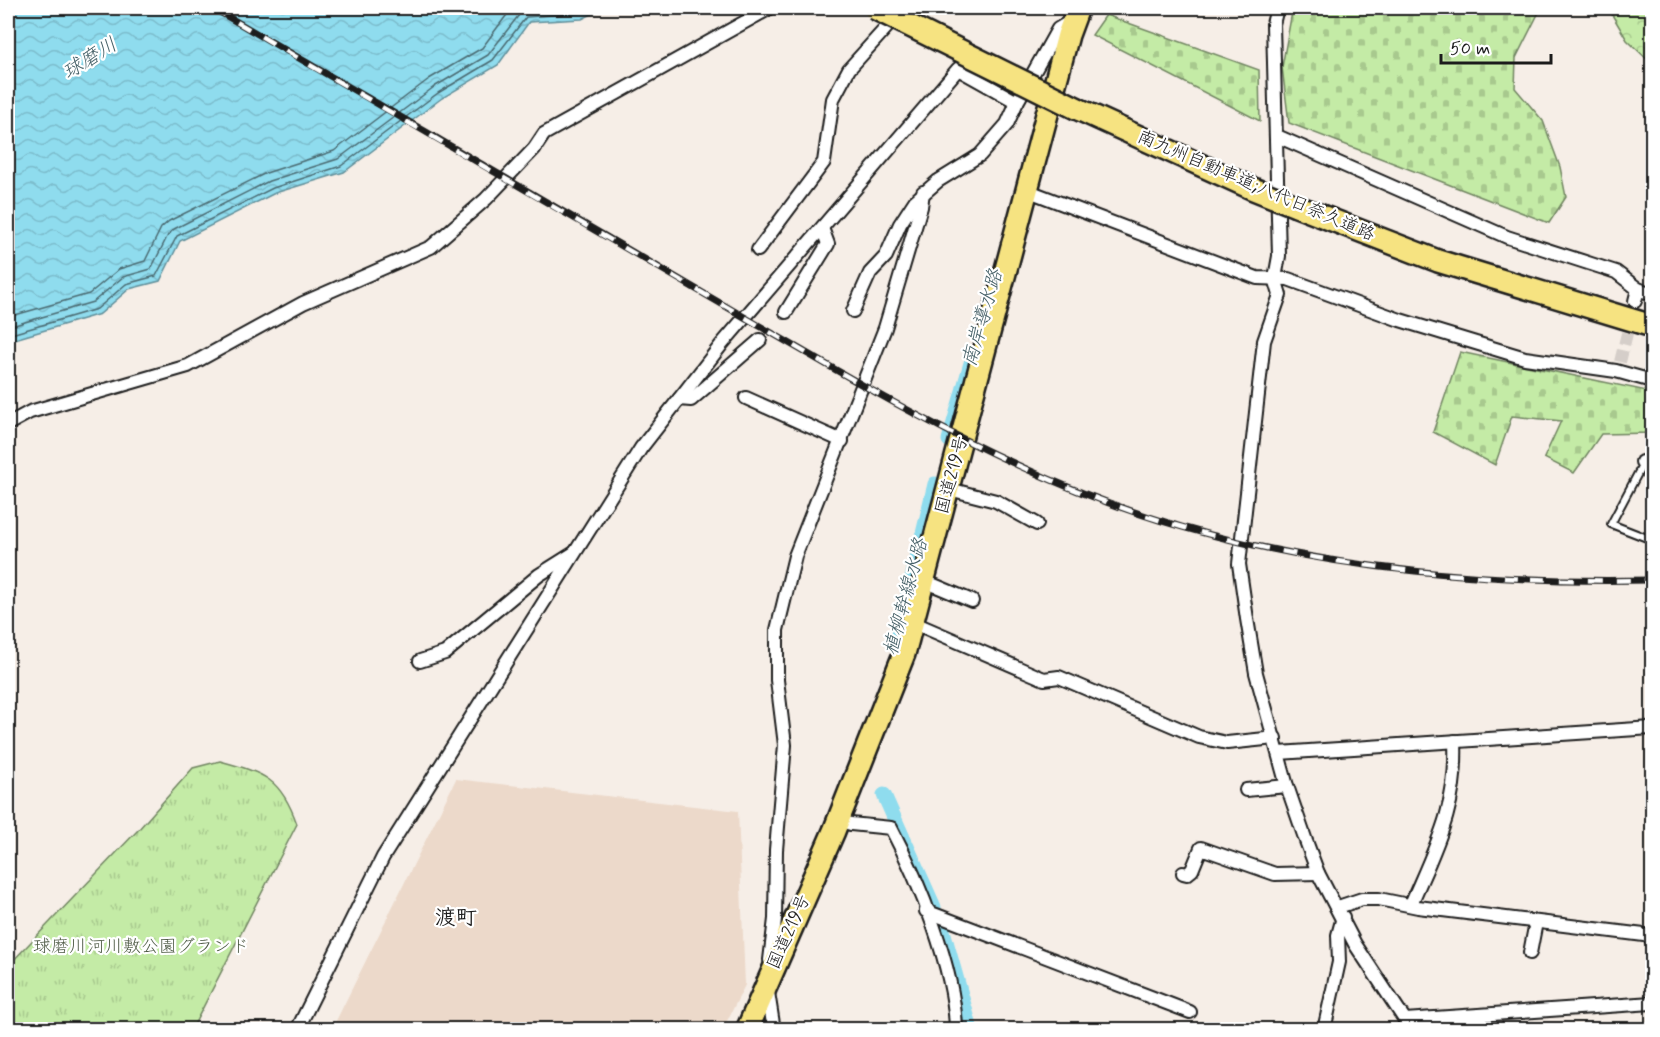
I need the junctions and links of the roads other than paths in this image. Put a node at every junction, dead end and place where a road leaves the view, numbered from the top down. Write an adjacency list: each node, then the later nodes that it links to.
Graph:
1 (770, 8): 23 (street)
2 (874, 8): 18 (highway, 南九州自動車道;八代日奈久道路, bridge)
3 (904, 8): 11 (street)
4 (1277, 8): 7 (street)
5 (1076, 14): 6 (street); 8 (highway, 国道219号)
6 (1017, 102): 9 (street); 10 (street)
7 (1277, 136): 12 (street); 13 (street)
8 (1029, 191): 12 (street); 27 (highway, 国道219号)
9 (923, 192): 16 (street); 24 (street)
10 (822, 228): 17 (street); 22 (street)
11 (758, 250)
12 (1275, 278): 20 (street); 36 (street)
13 (1638, 289): 14 (street); 15 (street)
14 (1653, 294)
15 (1635, 301)
16 (853, 311)
17 (786, 312)
18 (1653, 326)
19 (760, 339): 22 (street)
20 (1653, 381)
21 (746, 398): 24 (street)
22 (679, 399): 30 (street)
23 (8, 424)
24 (842, 441): 50 (street)
25 (1653, 447): 26 (lane)
26 (1647, 462): 29 (lane)
27 (949, 489): 28 (street); 31 (highway, 国道219号)
28 (1037, 524)
29 (1653, 540)
30 (578, 550): 34 (street); 54 (street)
31 (922, 580): 32 (street); 33 (highway, 国道219号)
32 (972, 601)
33 (912, 622): 36 (street); 41 (highway, 国道219号)
34 (420, 661)
35 (1653, 728): 37 (street)
36 (1275, 738): 38 (street)
37 (1455, 741): 38 (street); 44 (street)
38 (1279, 753): 39 (street)
39 (1287, 786): 40 (street); 43 (street)
40 (1246, 790)
41 (838, 820): 45 (street); 50 (highway, 国道219号)
42 (1182, 873): 43 (street)
43 (1318, 873): 46 (street)
44 (1412, 904): 46 (street); 47 (street)
45 (926, 911): 52 (street); 57 (street)
46 (1340, 912): 53 (street); 58 (street)
47 (1536, 922): 48 (street); 49 (street)
48 (1653, 936)
49 (1530, 953)
50 (766, 982): 55 (highway, 国道219号); 56 (street)
51 (1653, 1002): 53 (street)
52 (1190, 1012)
53 (1406, 1025)
54 (297, 1029)
55 (747, 1029)
56 (774, 1029)
57 (956, 1029)
58 (1324, 1029)

